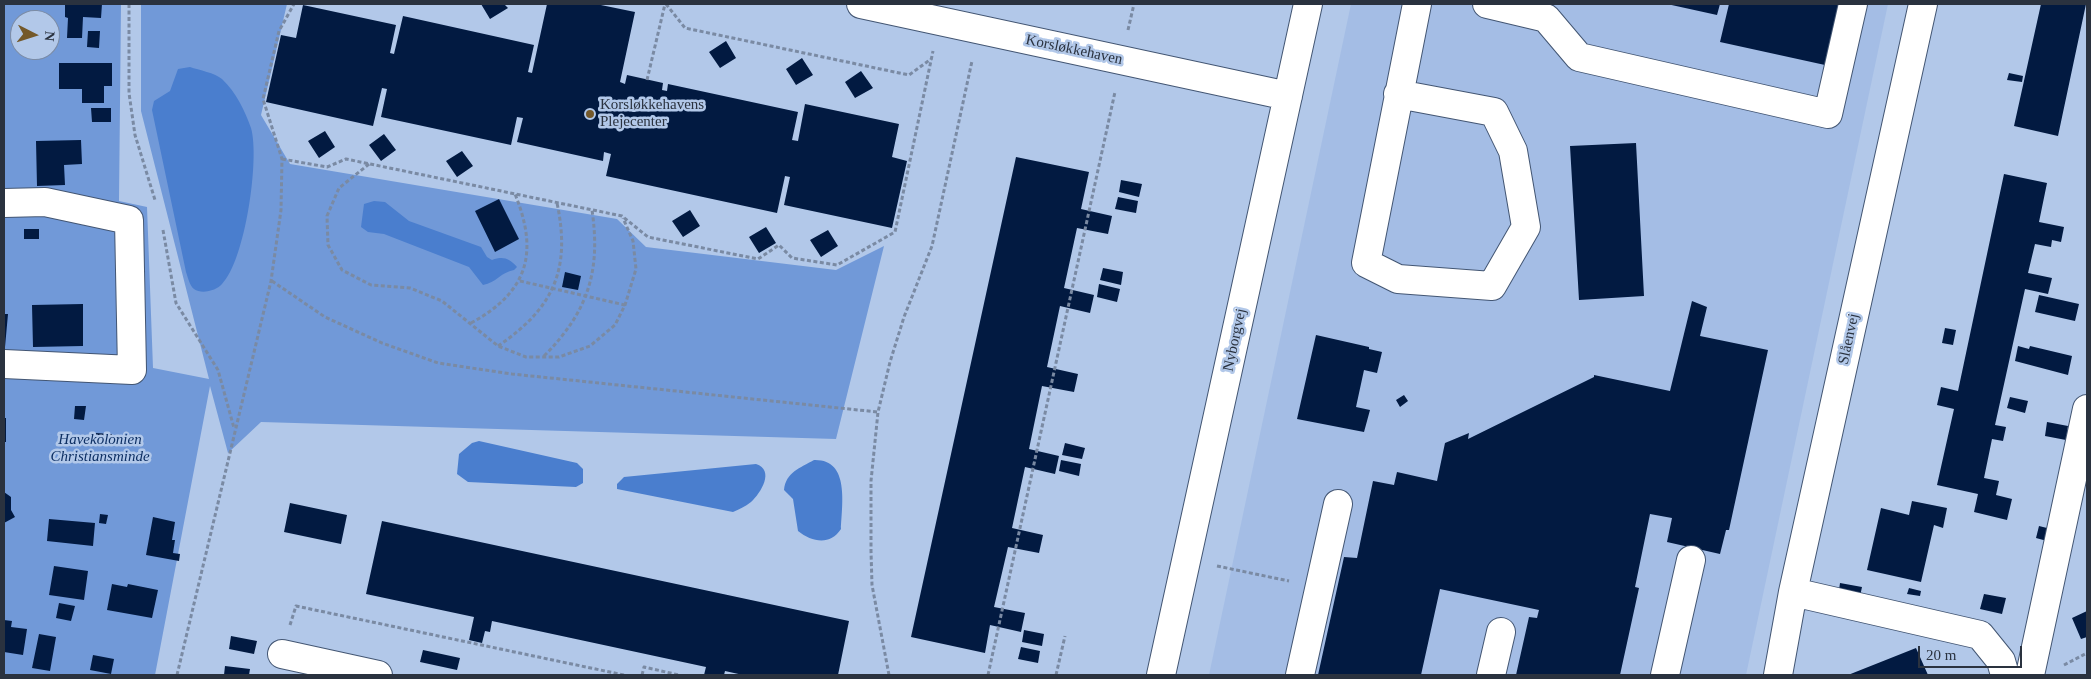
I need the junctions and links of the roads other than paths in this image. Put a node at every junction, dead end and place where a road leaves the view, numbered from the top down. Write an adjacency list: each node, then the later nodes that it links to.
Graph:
1 (861, 4): 8 (street, Korsløkkehaven)
2 (1308, 4): 8 (street, Nyborgvej)
3 (1417, 4): 7 (street)
4 (1487, 4): 5 (street)
5 (1853, 4)
6 (1923, 4): 14 (street, Slåenvej)
7 (1398, 94): 7 (street)
8 (1288, 96): 18 (street, Nyborgvej)
9 (4, 203): 10 (street)
10 (4, 364)
11 (2087, 409): 24 (street)
12 (1338, 504): 19 (street)
13 (1691, 560): 21 (street)
14 (1793, 592): 22 (street, Slåenvej); 23 (street)
15 (1501, 632): 20 (street)
16 (282, 654): 17 (street)
17 (378, 675)
18 (1161, 675)
19 (1300, 675)
20 (1491, 675)
21 (1665, 675)
22 (1778, 675)
23 (2005, 675)
24 (2030, 675)

